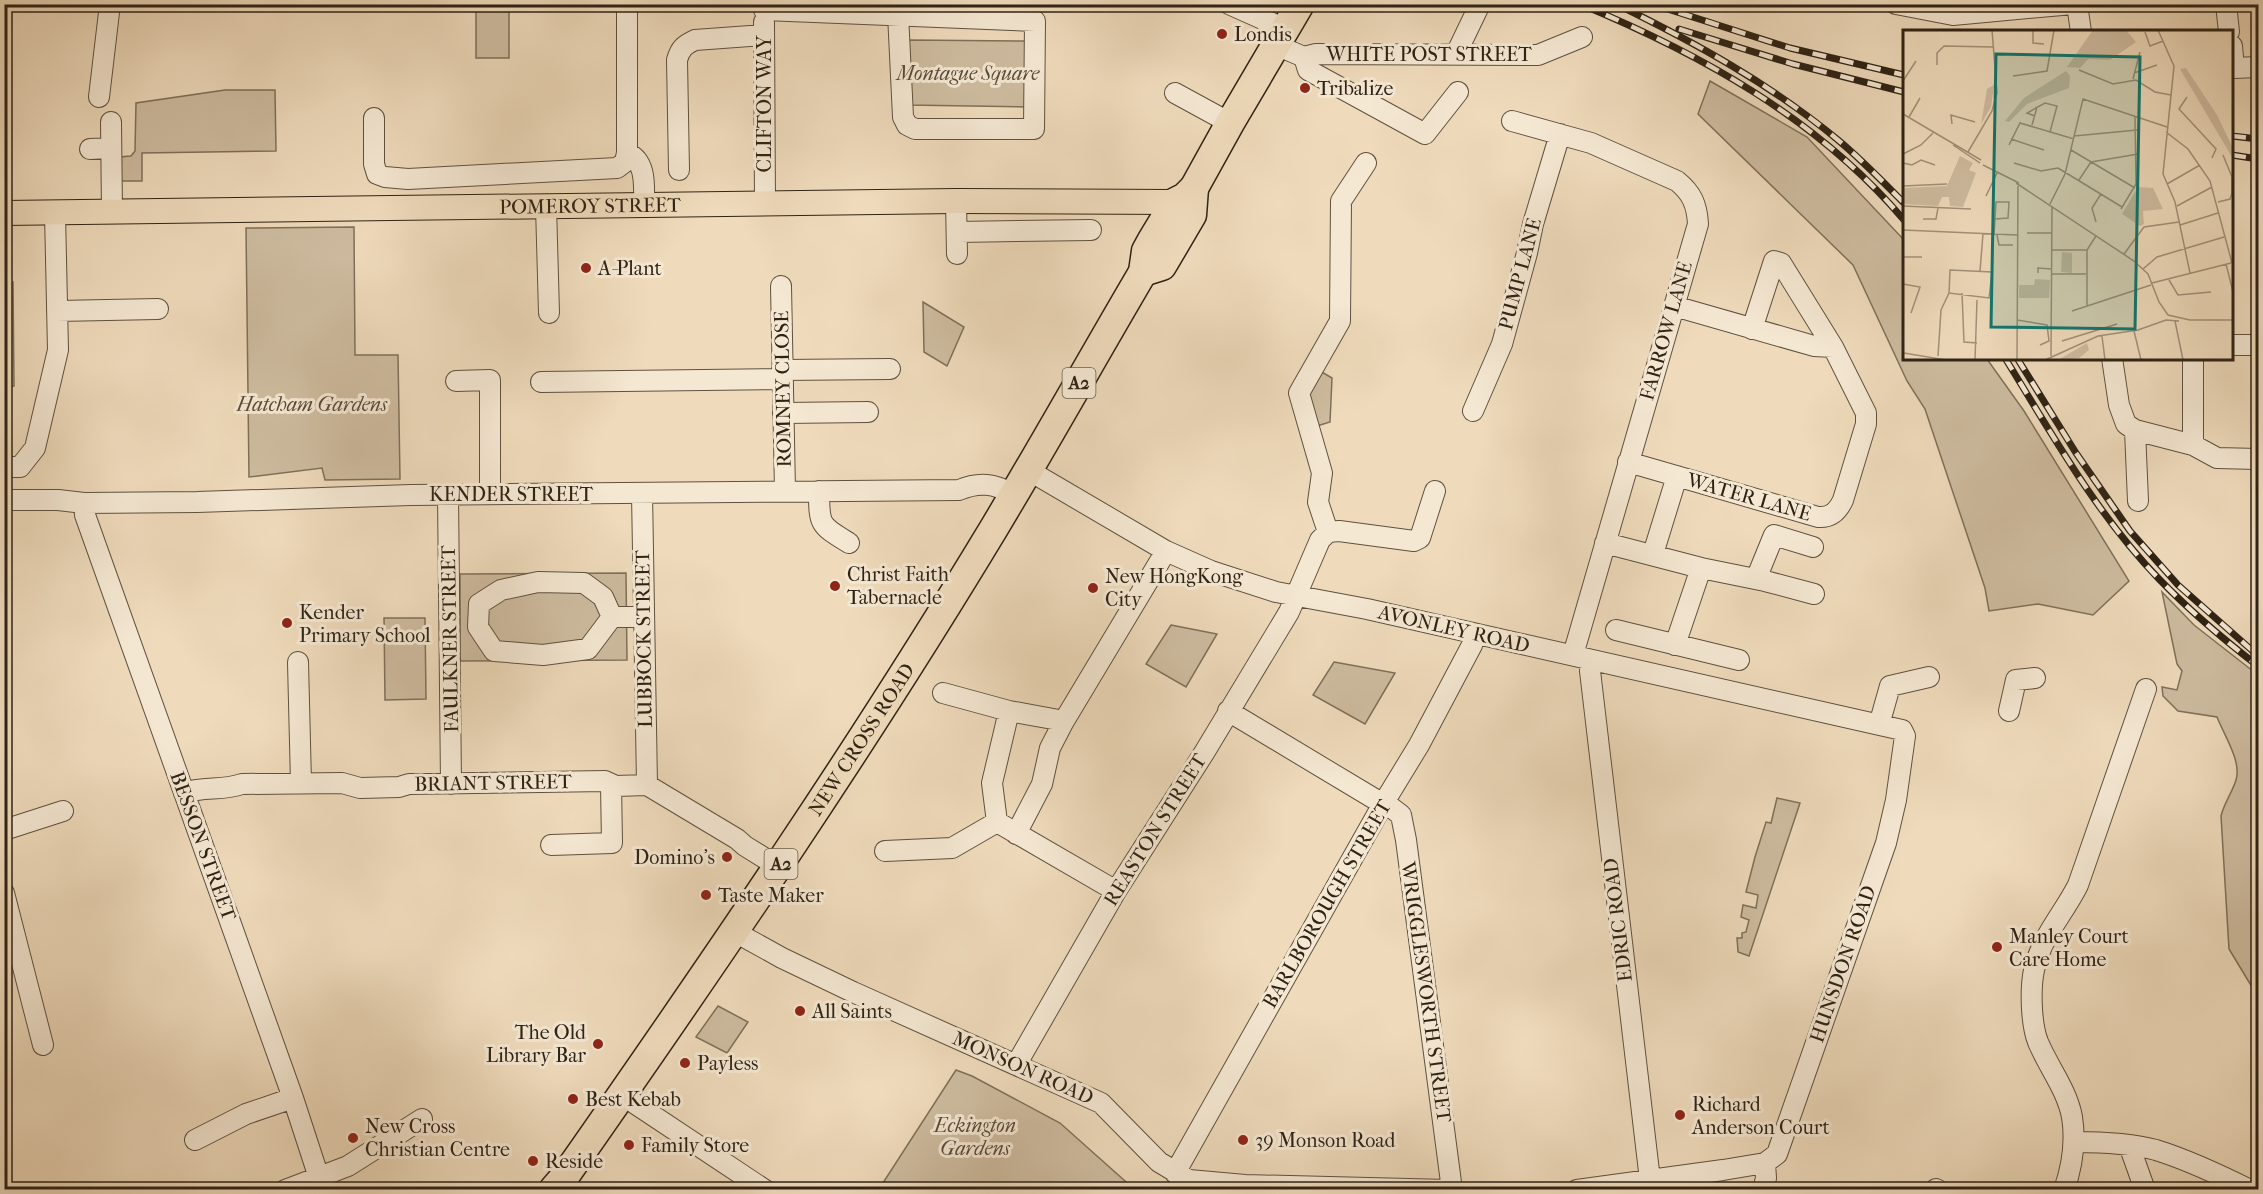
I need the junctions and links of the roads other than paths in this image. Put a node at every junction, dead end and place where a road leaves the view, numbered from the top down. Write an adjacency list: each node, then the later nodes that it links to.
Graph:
1 (110, 4): 23 (street)
2 (627, 4): 31 (street)
3 (1229, 4): 15 (street, WHITE POST STREET)
4 (1300, 4): 15 (highway, A2)
5 (1480, 4): 17 (street)
6 (1896, 4): 10 (street)
7 (2075, 4): 10 (street); 12 (street)
8 (2226, 4): 13 (street)
9 (764, 7): 11 (street); 14 (street, CLIFTON WAY)
10 (2019, 7)
11 (898, 14): 11 (street)
12 (2081, 30)
13 (2229, 30)
14 (764, 35): 33 (street); 37 (street, CLIFTON WAY)
15 (1281, 37): 18 (street, WHITE POST STREET); 27 (highway, NEW CROSS ROAD / A2)
16 (1582, 37): 17 (street, WHITE POST STREET)
17 (1456, 54): 18 (street, WHITE POST STREET)
18 (1304, 57): 21 (street)
19 (2259, 67): 20 (street)
20 (2233, 68)
21 (1458, 92)
22 (1174, 93): 27 (street)
23 (99, 97)
24 (374, 118): 34 (street)
25 (1512, 121): 28 (street, FARROW LANE)
26 (111, 122): 29 (street)
27 (1230, 123): 35 (highway, NEW CROSS ROAD / A2)
28 (1560, 134): 48 (street, FARROW LANE); 62 (street, PUMP LANE)
29 (111, 148): 30 (street); 41 (street)
30 (90, 149)
31 (627, 153): 34 (street); 38 (street)
32 (1366, 163): 81 (street)
33 (679, 170)
34 (408, 179): 40 (street)
35 (1185, 195): 36 (main road, POMEROY STREET); 71 (highway, NEW CROSS ROAD / A2)
36 (956, 201): 37 (main road, POMEROY STREET); 45 (street)
37 (765, 204): 38 (main road, POMEROY STREET)
38 (644, 205): 39 (main road, POMEROY STREET)
39 (546, 206): 40 (main road, POMEROY STREET); 51 (street)
40 (407, 209): 41 (main road, POMEROY STREET)
41 (112, 212): 43 (main road, POMEROY STREET)
42 (4, 213): 43 (main road, POMEROY STREET)
43 (55, 213): 50 (street)
44 (1091, 230): 45 (street)
45 (957, 232): 46 (street)
46 (957, 254)
47 (781, 286): 59 (street, ROMNEY CLOSE)
48 (1674, 306): 52 (street); 68 (street, FARROW LANE)
49 (158, 309): 50 (street)
50 (57, 311): 69 (street)
51 (549, 313)
52 (1752, 329): 55 (street); 55 (street, WATER LANE)
53 (2233, 345): 54 (street)
54 (2259, 345)
55 (1833, 347): 70 (street, WATER LANE)
56 (2112, 360): 65 (street)
57 (2193, 360): 66 (street)
58 (890, 369): 59 (street)
59 (782, 374): 61 (street); 64 (street, ROMNEY CLOSE)
60 (456, 381): 77 (street)
61 (541, 382)
62 (1473, 411)
63 (868, 412): 64 (street)
64 (783, 413): 72 (street, ROMNEY CLOSE)
65 (2130, 427): 66 (street); 79 (street)
66 (2193, 445): 67 (street)
67 (2259, 459)
68 (1628, 462): 70 (street, WATER LANE); 83 (street, FARROW LANE)
69 (4, 467)
70 (1677, 476): 86 (street)
71 (1021, 482): 73 (street, KENDER STREET); 85 (street, AVONLEY ROAD); 121 (highway, NEW CROSS ROAD / A2)
72 (785, 491): 73 (street, KENDER STREET); 75 (street, KENDER STREET)
73 (819, 491): 82 (street)
74 (1435, 491): 81 (street)
75 (642, 493): 77 (street, KENDER STREET); 91 (street, LUBBOCK STREET)
76 (448, 494): 77 (street, KENDER STREET); 80 (street, KENDER STREET); 110 (street, FAULKNER STREET)
77 (490, 494)
78 (4, 500): 80 (street, KENDER STREET)
79 (2138, 501)
80 (84, 503): 113 (street, BESSON STREET)
81 (1328, 532): 90 (street, REASTON STREET)
82 (849, 543)
83 (1605, 543): 86 (street); 96 (street, FARROW LANE)
84 (1814, 547): 88 (street)
85 (1166, 551): 90 (street, AVONLEY ROAD); 106 (street)
86 (1653, 554): 87 (street)
87 (1701, 568): 88 (street); 95 (street)
88 (1756, 579): 89 (street)
89 (1814, 594)
90 (1295, 596): 94 (street, AVONLEY ROAD); 104 (street, REASTON STREET)
91 (644, 616): 92 (street); 112 (street, LUBBOCK STREET)
92 (612, 617): 92 (street)
93 (1616, 630): 95 (street)
94 (1475, 634): 96 (street, AVONLEY ROAD); 114 (street, BARLBOROUGH STREET)
95 (1675, 645): 97 (street)
96 (1582, 658): 107 (street, AVONLEY ROAD); 135 (street, EDRIC ROAD)
97 (1739, 660)
98 (298, 662): 109 (street)
99 (1929, 677): 107 (street)
100 (2035, 678): 105 (street)
101 (2146, 689): 131 (street)
102 (943, 693): 103 (street)
103 (1010, 711): 106 (street); 116 (street)
104 (1228, 711): 114 (street, WRIGGLESWORTH STREET); 122 (street, REASTON STREET)
105 (2009, 711)
106 (1064, 721): 118 (street)
107 (1879, 724): 108 (street, AVONLEY ROAD)
108 (1902, 730): 133 (street, HUNSDON ROAD)
109 (301, 783): 110 (street, BRIANT STREET); 113 (street, BRIANT STREET)
110 (451, 783): 111 (street, BRIANT STREET)
111 (611, 784): 112 (street, BRIANT STREET); 119 (street)
112 (647, 785): 121 (street)
113 (184, 793): 128 (street, BESSON STREET)
114 (1384, 803): 134 (street, BARLBOROUGH STREET); 140 (street, WRIGGLESWORTH STREET)
115 (63, 811): 117 (street)
116 (997, 822): 118 (street); 120 (street)
117 (4, 830)
118 (1016, 834): 122 (street)
119 (551, 845)
120 (885, 850)
121 (779, 867): 124 (highway, NEW CROSS ROAD / A2)
122 (1116, 891): 126 (street, REASTON STREET)
123 (4, 893): 125 (street)
124 (735, 932): 126 (street, MONSON ROAD); 127 (highway, NEW CROSS ROAD / A2)
125 (43, 1045)
126 (1007, 1061): 134 (street, MONSON ROAD)
127 (622, 1095): 138 (highway, NEW CROSS ROAD / A2); 139 (street)
128 (292, 1098): 130 (street); 136 (street, BESSON STREET)
129 (422, 1119): 136 (street)
130 (195, 1140)
131 (2074, 1142): 132 (street); 143 (street)
132 (2129, 1145): 144 (street); 145 (street)
133 (1764, 1163): 135 (street); 142 (street)
134 (1175, 1173): 140 (street, MONSON ROAD)
135 (1650, 1180): 141 (street)
136 (321, 1184): 137 (street)
137 (285, 1190)
138 (553, 1190)
139 (765, 1190)
140 (1450, 1190)
141 (1577, 1190)
142 (1763, 1190)
143 (2064, 1190)
144 (2145, 1190)
145 (2250, 1190)

